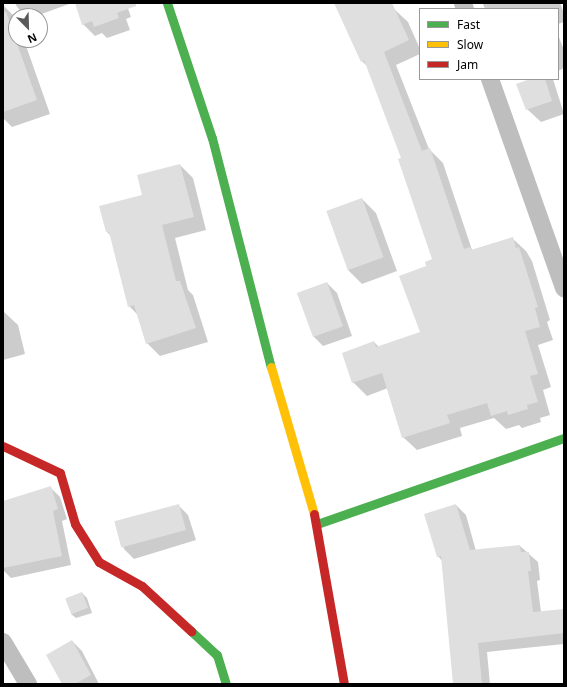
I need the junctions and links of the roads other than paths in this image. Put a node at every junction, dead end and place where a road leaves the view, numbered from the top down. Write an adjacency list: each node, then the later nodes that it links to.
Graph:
1 (168, 3): 6 (street)
2 (490, 80): 3 (street)
3 (564, 288)
4 (564, 438): 6 (street)
5 (3, 446): 9 (street)
6 (317, 524): 10 (street)
7 (3, 642): 8 (street)
8 (28, 684)
9 (226, 684)
10 (344, 684)

